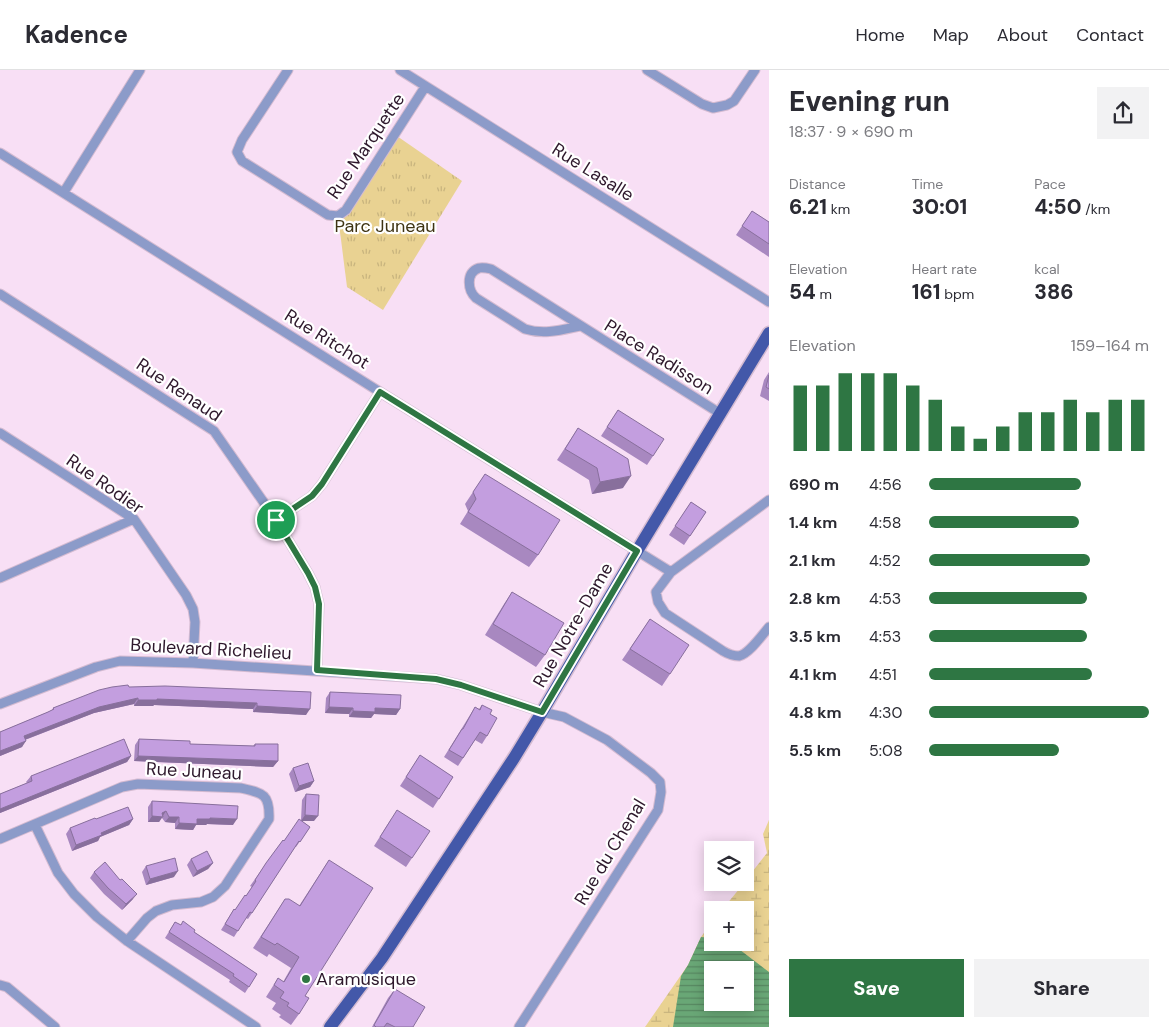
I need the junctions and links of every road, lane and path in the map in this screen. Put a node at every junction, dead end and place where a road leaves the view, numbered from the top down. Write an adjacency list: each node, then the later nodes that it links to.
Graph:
1 (140, 70): 8 (street)
2 (288, 70): 6 (street, Rue Marquette)
3 (400, 70): 6 (street, Rue Lasalle)
4 (647, 70): 5 (street)
5 (755, 70)
6 (426, 86): 10 (street, Rue Lasalle)
7 (0, 153): 8 (street, Rue Ritchot)
8 (64, 192): 13 (street, Rue Ritchot)
9 (0, 294): 18 (street, Rue Renaud)
10 (769, 302)
11 (580, 326): 11 (street, Place Radisson); 14 (street, Place Radisson)
12 (769, 333): 14 (main road, Rue Notre-Dame)
13 (380, 392): 18 (street); 19 (street, Rue Ritchot)
14 (721, 414): 19 (main road, Rue Notre-Dame)
15 (0, 433): 17 (street, Rue Rodier)
16 (769, 500): 20 (street)
17 (134, 519): 21 (street); 23 (street, Rue Rodier)
18 (276, 520): 24 (street, Rue Renaud)
19 (637, 551): 20 (street, Rue Ritchot); 26 (main road, Rue Notre-Dame)
20 (671, 572): 22 (street)
21 (0, 578)
22 (769, 627)
23 (193, 663): 24 (street, Boulevard Richelieu); 25 (street, Boulevard Richelieu)
24 (317, 670): 26 (street, Boulevard Richelieu)
25 (0, 704)
26 (542, 712): 33 (main road, Rue Notre-Dame); 34 (street, Rue du Chenal)
27 (35, 825): 28 (street, Rue Juneau); 29 (street); 29 (street, Rue Juneau)
28 (0, 839)
29 (127, 941): 32 (street)
30 (0, 985): 31 (street)
31 (55, 1027)
32 (256, 1027)
33 (330, 1027)
34 (519, 1027)

